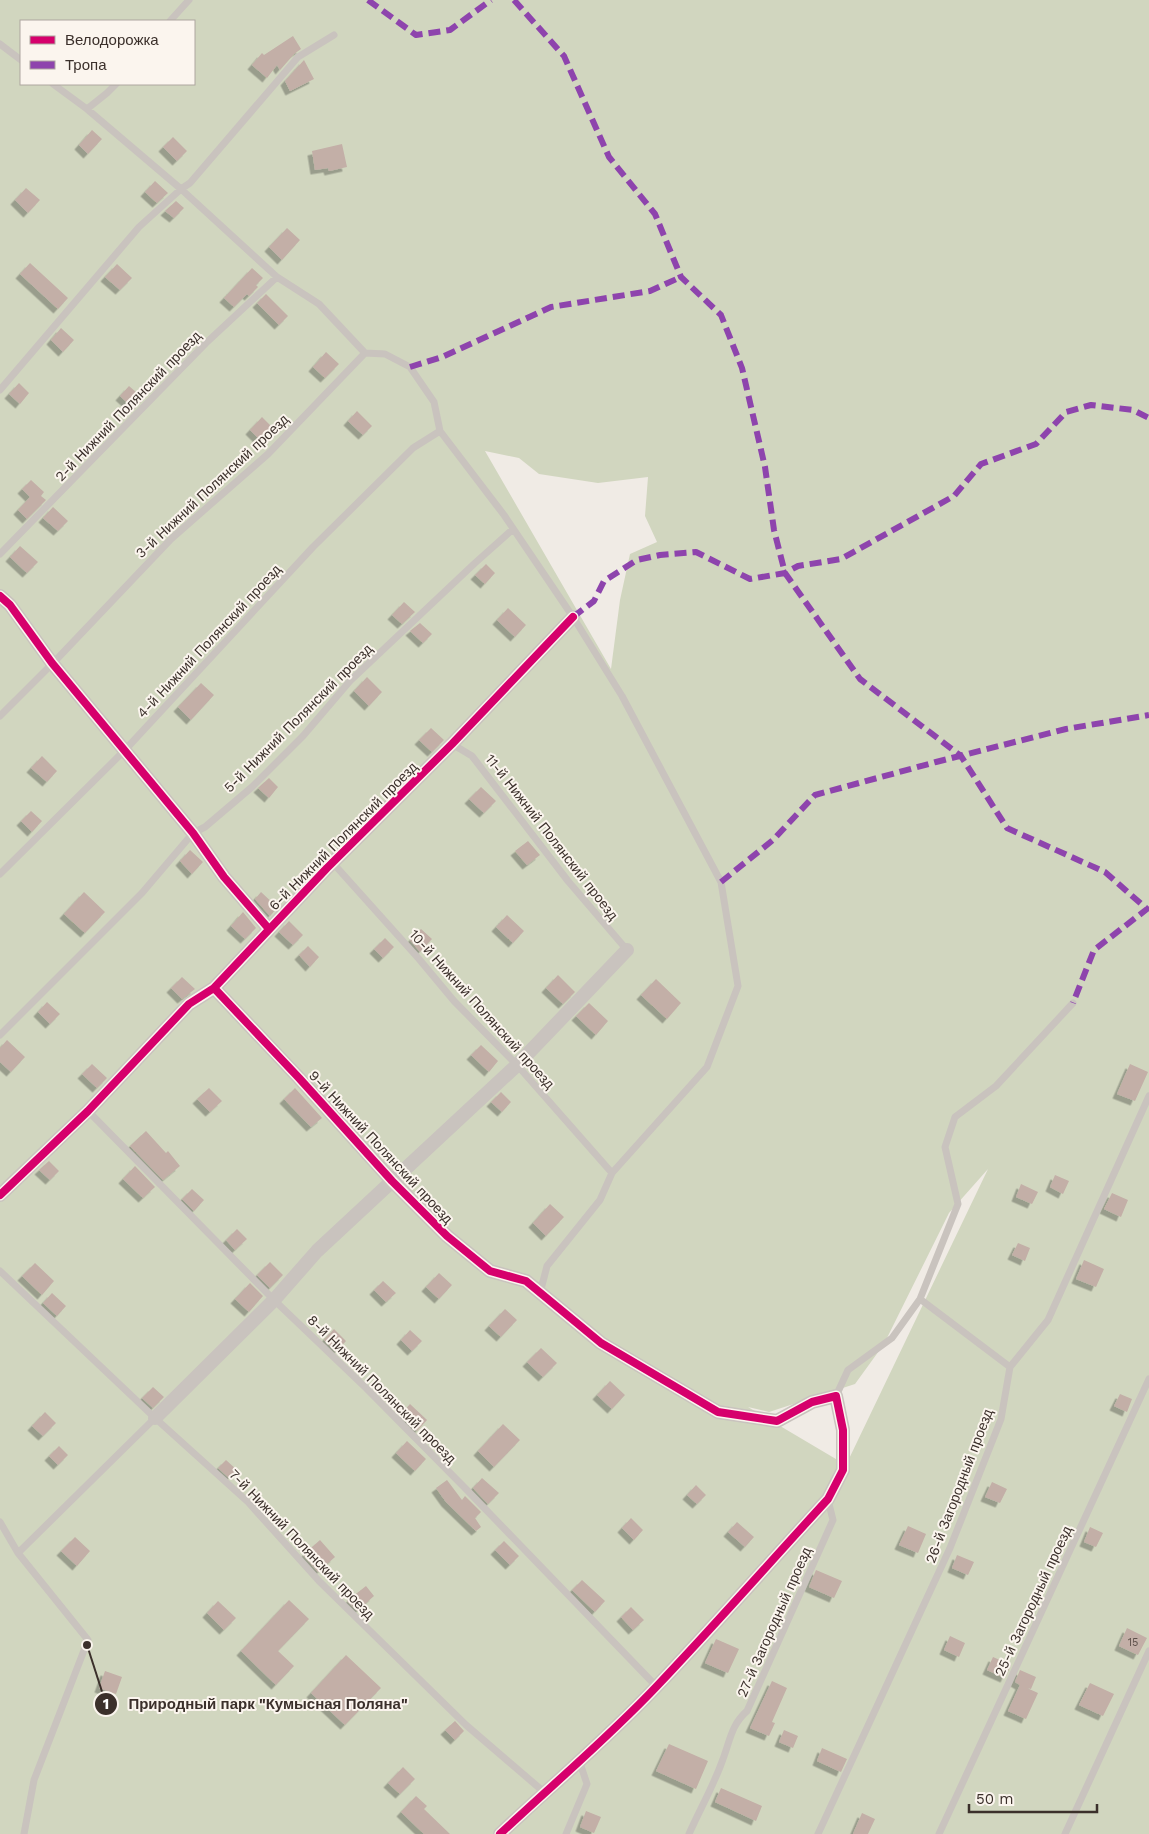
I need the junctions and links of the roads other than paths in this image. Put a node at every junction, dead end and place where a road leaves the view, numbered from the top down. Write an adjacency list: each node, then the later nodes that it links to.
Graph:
1 (188, 0): 2 (lane)
2 (171, 20)
3 (334, 35): 9 (lane)
4 (0, 44): 5 (lane)
5 (20, 59)
6 (54, 85): 8 (lane)
7 (115, 85): 8 (lane)
8 (87, 110): 9 (lane)
9 (181, 189): 10 (lane); 12 (lane)
10 (277, 277): 11 (lane); 15 (lane, 2-й Нижний Полянский проезд)
11 (366, 353): 13 (lane); 18 (lane, 3-й Нижний Полянский проезд)
12 (0, 390)
13 (440, 430): 14 (lane); 21 (lane, 4-й Нижний Полянский проезд)
14 (514, 529): 17 (lane); 22 (lane, 5-й Нижний Полянский проезд)
15 (0, 554)
16 (0, 596): 18 (street)
17 (573, 617): 20 (street, 6-й Нижний Полянский проезд); 33 (lane)
18 (52, 663): 19 (lane, 3-й Нижний Полянский проезд); 21 (street)
19 (0, 716)
20 (452, 744): 23 (street, 6-й Нижний Полянский проезд); 26 (lane, 11-й Нижний Полянский проезд)
21 (125, 750): 22 (street); 24 (lane, 4-й Нижний Полянский проезд)
22 (193, 833): 25 (street); 29 (lane, 5-й Нижний Полянский проезд)
23 (332, 862): 25 (street, 6-й Нижний Полянский проезд); 30 (lane, 10-й Нижний Полянский проезд)
24 (0, 874)
25 (269, 929): 27 (street, 6-й Нижний Полянский проезд)
26 (627, 950): 30 (street)
27 (214, 988): 32 (street, 6-й Нижний Полянский проезд); 34 (street, 9-й Нижний Полянский проезд)
28 (1073, 1002): 38 (lane)
29 (0, 1035)
30 (517, 1065): 33 (lane, 10-й Нижний Полянский проезд); 34 (street)
31 (1149, 1096): 40 (lane, 26-й Загородный проезд)
32 (88, 1112): 35 (street, 6-й Нижний Полянский проезд); 39 (lane, 8-й Нижний Полянский проезд)
33 (612, 1173): 37 (lane)
34 (392, 1181): 37 (street, 9-й Нижний Полянский проезд); 39 (street)
35 (0, 1195)
36 (0, 1271): 43 (lane, 7-й Нижний Полянский проезд)
37 (540, 1294): 42 (street, 9-й Нижний Полянский проезд)
38 (920, 1299): 40 (lane); 42 (lane)
39 (274, 1300): 43 (street); 48 (lane, 8-й Нижний Полянский проезд)
40 (1010, 1367): 55 (lane, 26-й Загородный проезд)
41 (1149, 1378): 56 (lane, 25-й Загородный проезд)
42 (836, 1396): 44 (street)
43 (155, 1418): 46 (lane); 50 (lane, 7-й Нижний Полянский проезд)
44 (828, 1498): 48 (street); 54 (lane, 27-й Загородный проезд)
45 (0, 1522): 46 (lane)
46 (18, 1553): 51 (lane)
47 (1149, 1651): 57 (lane)
48 (657, 1687): 49 (street)
49 (580, 1762): 50 (street); 53 (lane)
50 (544, 1792): 52 (street)
51 (24, 1834)
52 (500, 1834)
53 (566, 1834)
54 (689, 1834)
55 (818, 1834)
56 (939, 1834)
57 (1065, 1834)

